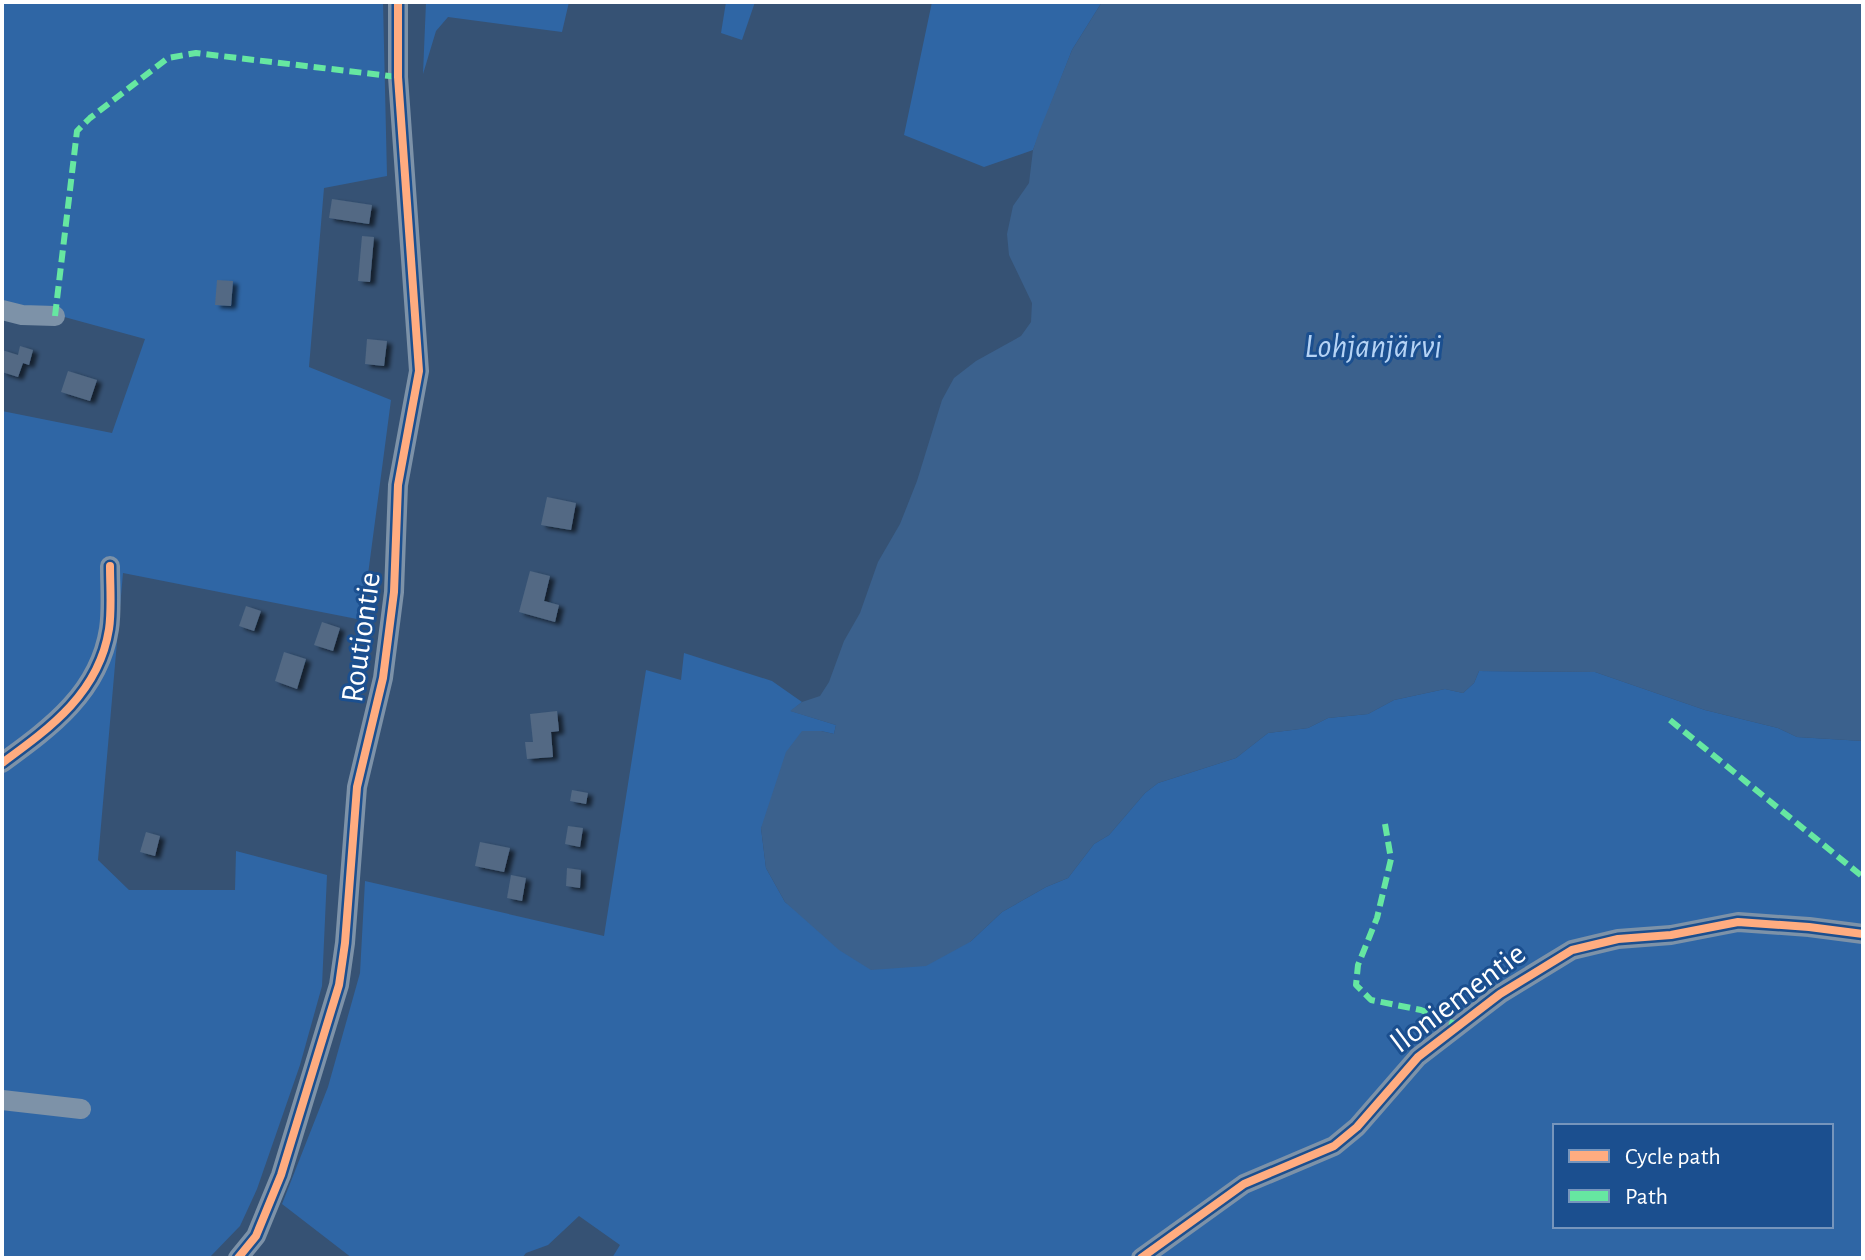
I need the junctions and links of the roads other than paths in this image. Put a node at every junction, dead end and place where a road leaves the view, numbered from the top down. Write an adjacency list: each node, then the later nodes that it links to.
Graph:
1 (398, 2): 9 (street, Routiontie)
2 (2, 310): 3 (street)
3 (55, 316)
4 (110, 566): 5 (street)
5 (2, 763)
6 (1863, 934): 10 (street, Iloniementie)
7 (2, 1100): 8 (street)
8 (81, 1109)
9 (238, 1258)
10 (1141, 1258)

